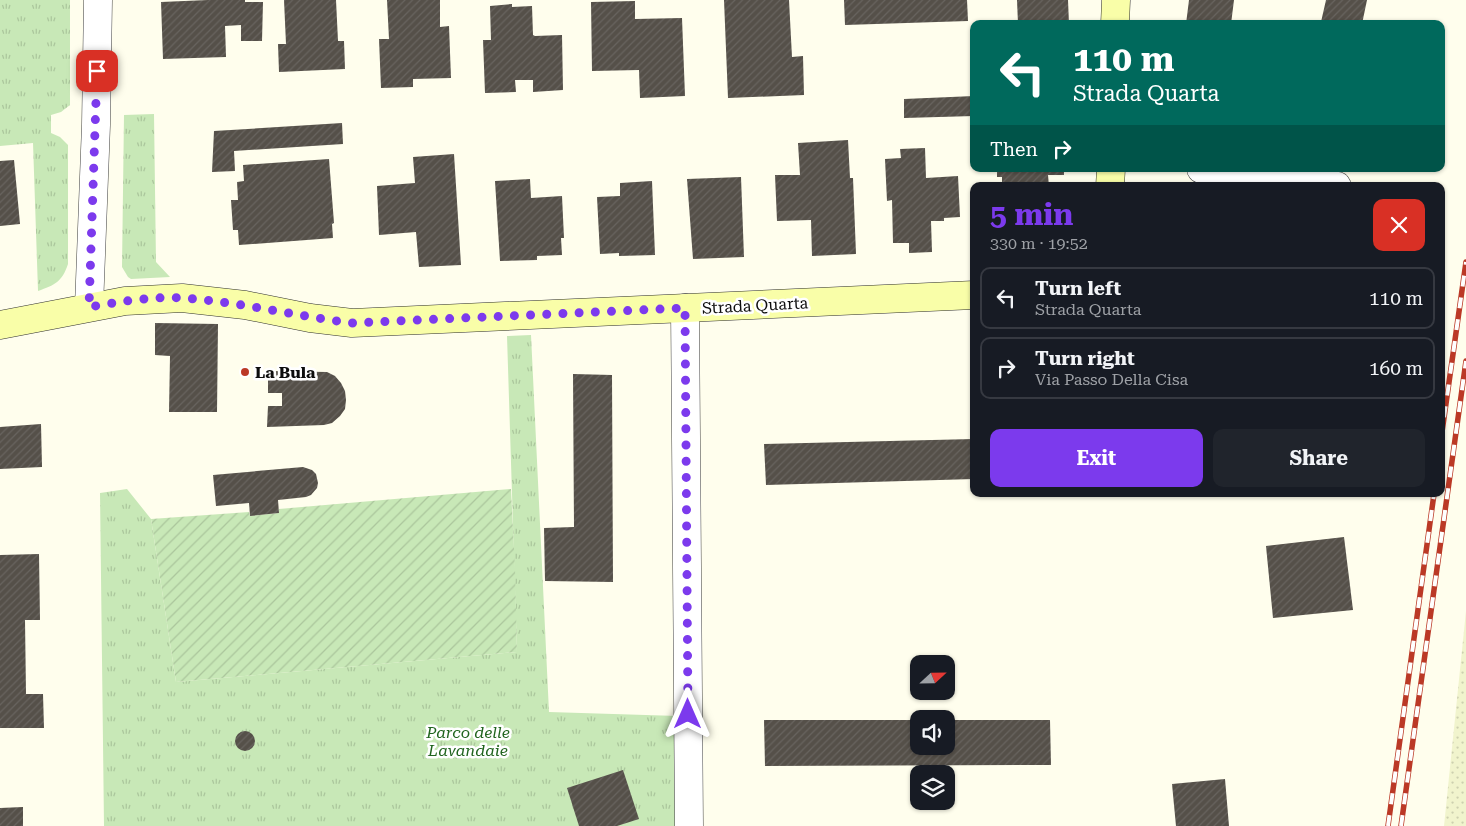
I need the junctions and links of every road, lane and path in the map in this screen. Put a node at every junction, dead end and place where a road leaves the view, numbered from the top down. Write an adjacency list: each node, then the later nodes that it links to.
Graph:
1 (98, 0): 7 (street)
2 (1116, 0): 3 (street)
3 (1115, 20)
4 (1225, 172): 5 (street)
5 (1305, 182)
6 (970, 295): 8 (street, Strada Quarta)
7 (89, 307): 8 (street, Strada Quarta); 9 (street, Strada Quarta)
8 (685, 308): 10 (street)
9 (0, 325)
10 (689, 826)

